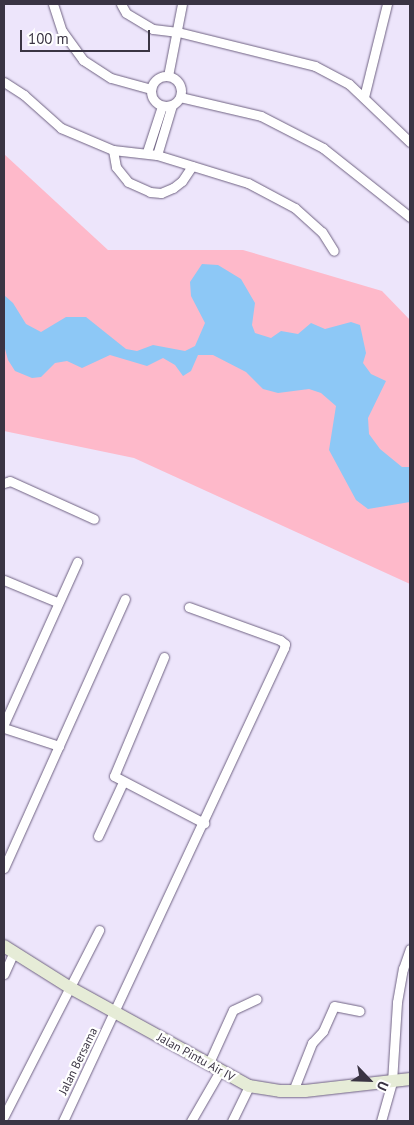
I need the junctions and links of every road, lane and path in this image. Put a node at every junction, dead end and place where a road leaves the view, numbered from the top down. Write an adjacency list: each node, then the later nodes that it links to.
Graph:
1 (53, 4): 8 (street)
2 (121, 4): 5 (street)
3 (182, 4): 5 (street)
4 (387, 4): 10 (street)
5 (178, 32): 6 (street); 10 (street)
6 (168, 76): 8 (street); 9 (street)
7 (4, 82): 14 (street)
8 (151, 90): 12 (street)
9 (180, 97): 11 (street); 18 (street)
10 (364, 97): 13 (street)
11 (172, 105): 12 (street); 16 (street)
12 (162, 106): 15 (street)
13 (410, 142)
14 (113, 150): 15 (street); 17 (street)
15 (147, 152): 16 (street)
16 (157, 154): 17 (street)
17 (192, 166): 19 (street)
18 (410, 217)
19 (334, 251)
20 (4, 483): 21 (street)
21 (94, 520)
22 (77, 562): 25 (street)
23 (4, 580): 25 (street)
24 (125, 599): 29 (street)
25 (57, 602): 28 (street)
26 (189, 607): 31 (street, Jalan Bersama)
27 (164, 658): 30 (street)
28 (4, 726): 29 (street)
29 (59, 746): 33 (street)
30 (123, 782): 31 (street); 32 (street)
31 (204, 823): 41 (street, Jalan Bersama)
32 (98, 836)
33 (4, 868)
34 (98, 930): 38 (street)
35 (9, 949): 37 (street); 38 (main road, Jalan Pintu Air IV)
36 (410, 949): 45 (street)
37 (4, 974)
38 (69, 987): 41 (main road, Jalan Pintu Air IV); 48 (street)
39 (257, 999): 42 (street)
40 (360, 1012): 47 (street)
41 (116, 1013): 42 (main road, Jalan Pintu Air IV); 49 (street, Jalan Bersama)
42 (208, 1065): 43 (main road, Jalan Pintu Air IV)
43 (220, 1072): 46 (main road, Jalan Pintu Air IV); 50 (street)
44 (410, 1079): 45 (main road, Jalan Pintu Air IV)
45 (392, 1082): 47 (main road, Jalan Pintu Air IV); 52 (street)
46 (249, 1086): 47 (main road, Jalan Pintu Air IV); 51 (street)
47 (293, 1091)
48 (4, 1116)
49 (63, 1121)
50 (191, 1121)
51 (232, 1121)
52 (381, 1121)

